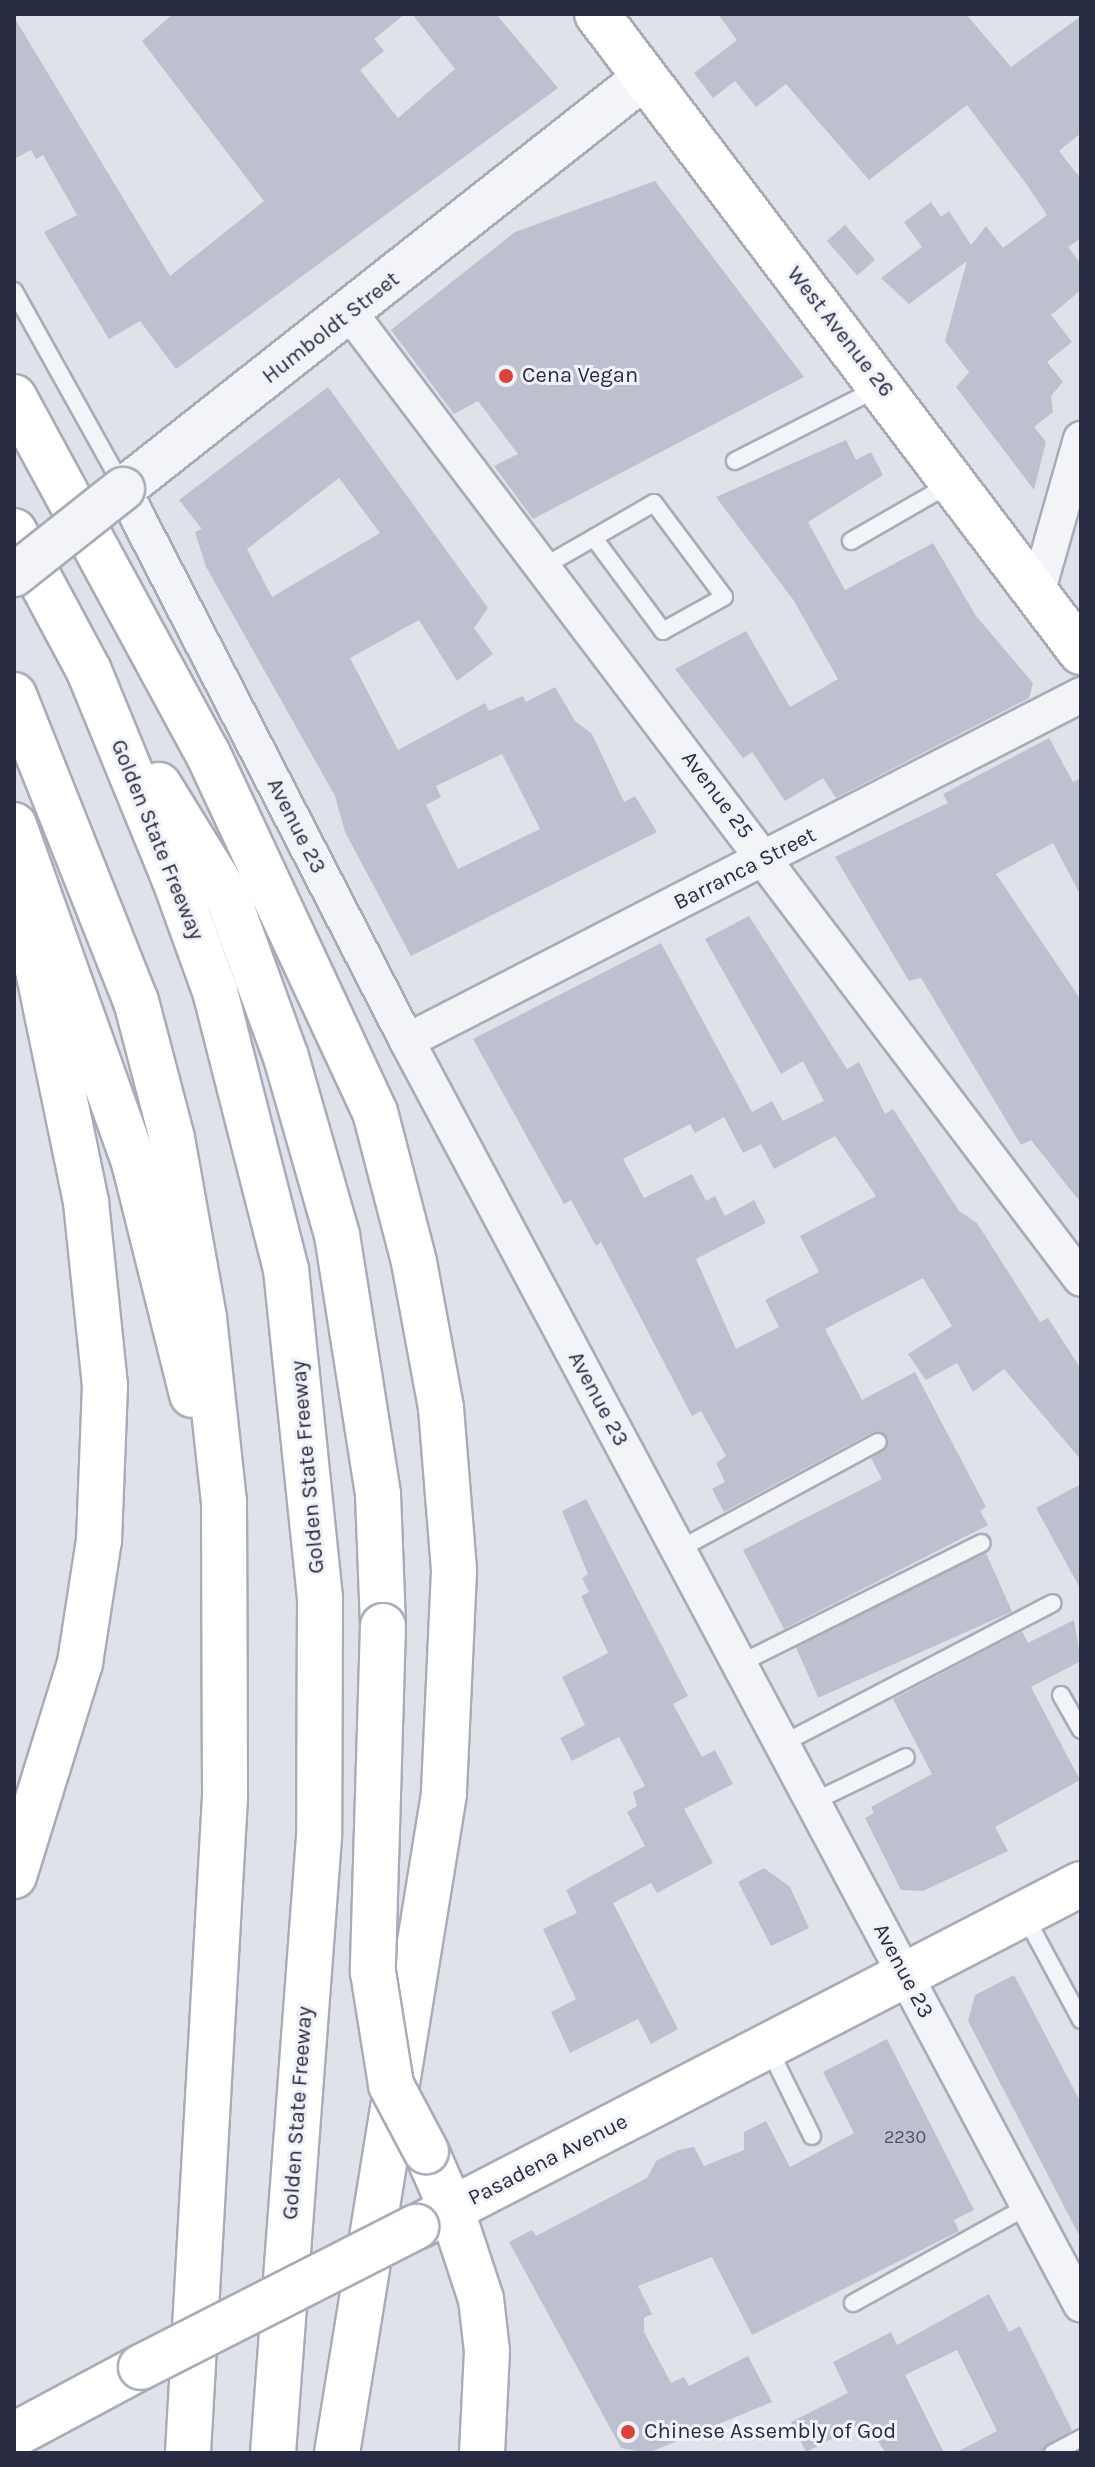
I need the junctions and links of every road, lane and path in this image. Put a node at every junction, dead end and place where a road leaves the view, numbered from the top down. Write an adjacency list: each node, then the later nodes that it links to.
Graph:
1 (600, 15): 2 (main road, West Avenue 26)
2 (645, 77): 4 (street, Humboldt Street); 5 (main road, West Avenue 26)
3 (14, 291): 10 (lane)
4 (350, 313): 10 (street, Humboldt Street); 14 (street, Avenue 25)
5 (881, 386): 8 (lane); 9 (main road, West Avenue 26)
6 (14, 397): 52 (main road)
7 (1081, 439): 16 (street)
8 (735, 461)
9 (955, 481): 13 (lane); 16 (main road, West Avenue 26)
10 (123, 489): 15 (street, Humboldt Street, bridge); 24 (street, Avenue 23)
11 (14, 531): 18 (main road, Golden State Freeway)
12 (594, 538): 12 (lane); 14 (lane)
13 (851, 541)
14 (543, 567): 22 (street, Avenue 25)
15 (14, 575)
16 (1038, 590): 17 (main road, West Avenue 26)
17 (1081, 652)
18 (89, 671): 45 (main road, bridge); 51 (main road, Golden State Freeway)
19 (14, 695): 27 (main road)
20 (1081, 695): 22 (street, Barranca Street)
21 (14, 825): 27 (main road)
22 (765, 859): 24 (street, Barranca Street); 25 (street, Avenue 25)
23 (14, 897): 37 (main road)
24 (407, 1041): 29 (street, Avenue 23)
25 (1081, 1279)
26 (878, 1442): 29 (lane)
27 (224, 1502): 50 (main road)
28 (982, 1543): 31 (lane)
29 (678, 1550): 31 (street, Avenue 23)
30 (1053, 1603): 34 (lane)
31 (739, 1664): 34 (street, Avenue 23)
32 (1061, 1695): 33 (lane)
33 (1081, 1730)
34 (782, 1744): 36 (street, Avenue 23)
35 (906, 1757): 36 (lane)
36 (813, 1802): 40 (street, Avenue 23)
37 (14, 1876)
38 (1081, 1884): 39 (main road, Pasadena Avenue)
39 (1025, 1914): 40 (main road, Pasadena Avenue); 41 (lane)
40 (906, 1977): 42 (main road, Pasadena Avenue); 44 (street, Avenue 23)
41 (1081, 2020)
42 (769, 2049): 43 (lane); 45 (main road, Pasadena Avenue)
43 (812, 2136)
44 (1028, 2206): 46 (lane); 47 (street, Avenue 23)
45 (434, 2218): 48 (main road, Pasadena Avenue, bridge); 53 (main road)
46 (853, 2303)
47 (1081, 2305)
48 (14, 2435)
49 (1081, 2438): 54 (lane)
50 (188, 2453)
51 (273, 2453)
52 (337, 2453)
53 (482, 2453)
54 (1053, 2453)

